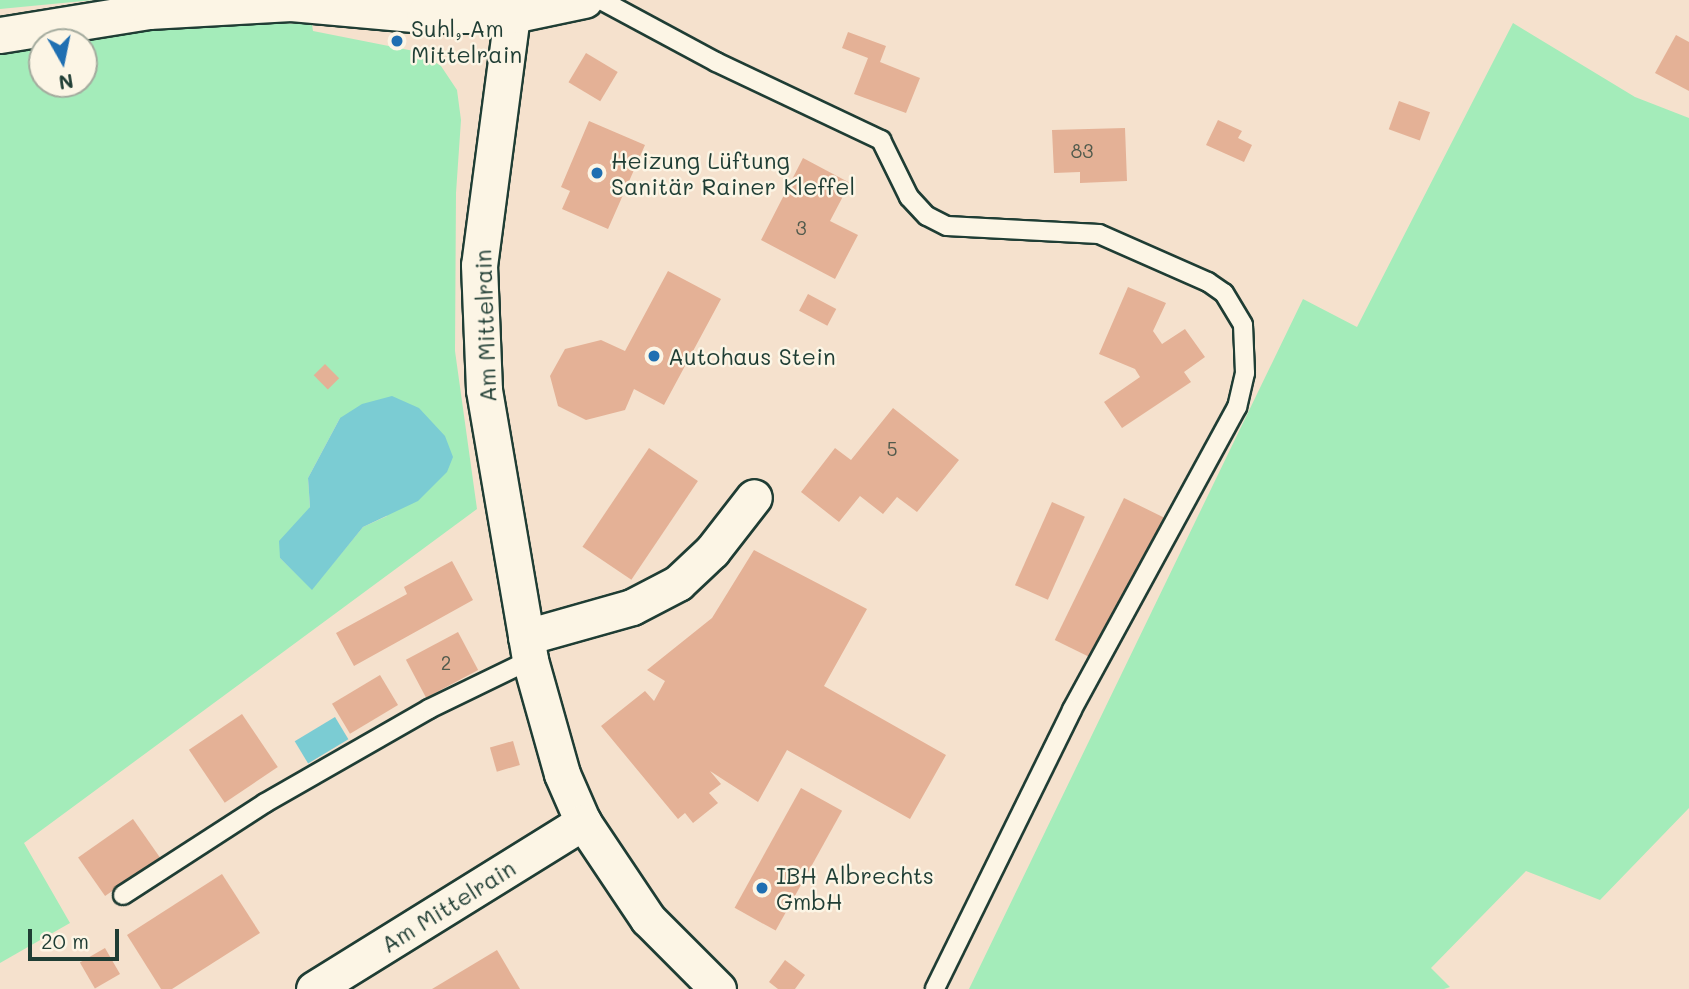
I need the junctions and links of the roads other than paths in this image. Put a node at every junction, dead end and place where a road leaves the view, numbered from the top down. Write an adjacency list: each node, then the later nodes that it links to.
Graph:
1 (583, 0): 3 (street)
2 (601, 0): 11 (lane)
3 (512, 15): 4 (street); 6 (street, Am Mittelrain)
4 (0, 35)
5 (754, 497): 6 (street)
6 (528, 648): 7 (street, Am Mittelrain); 8 (lane)
7 (583, 822): 9 (street, Am Mittelrain); 10 (street, Am Mittelrain)
8 (123, 895)
9 (314, 989)
10 (718, 989)
11 (936, 989)

